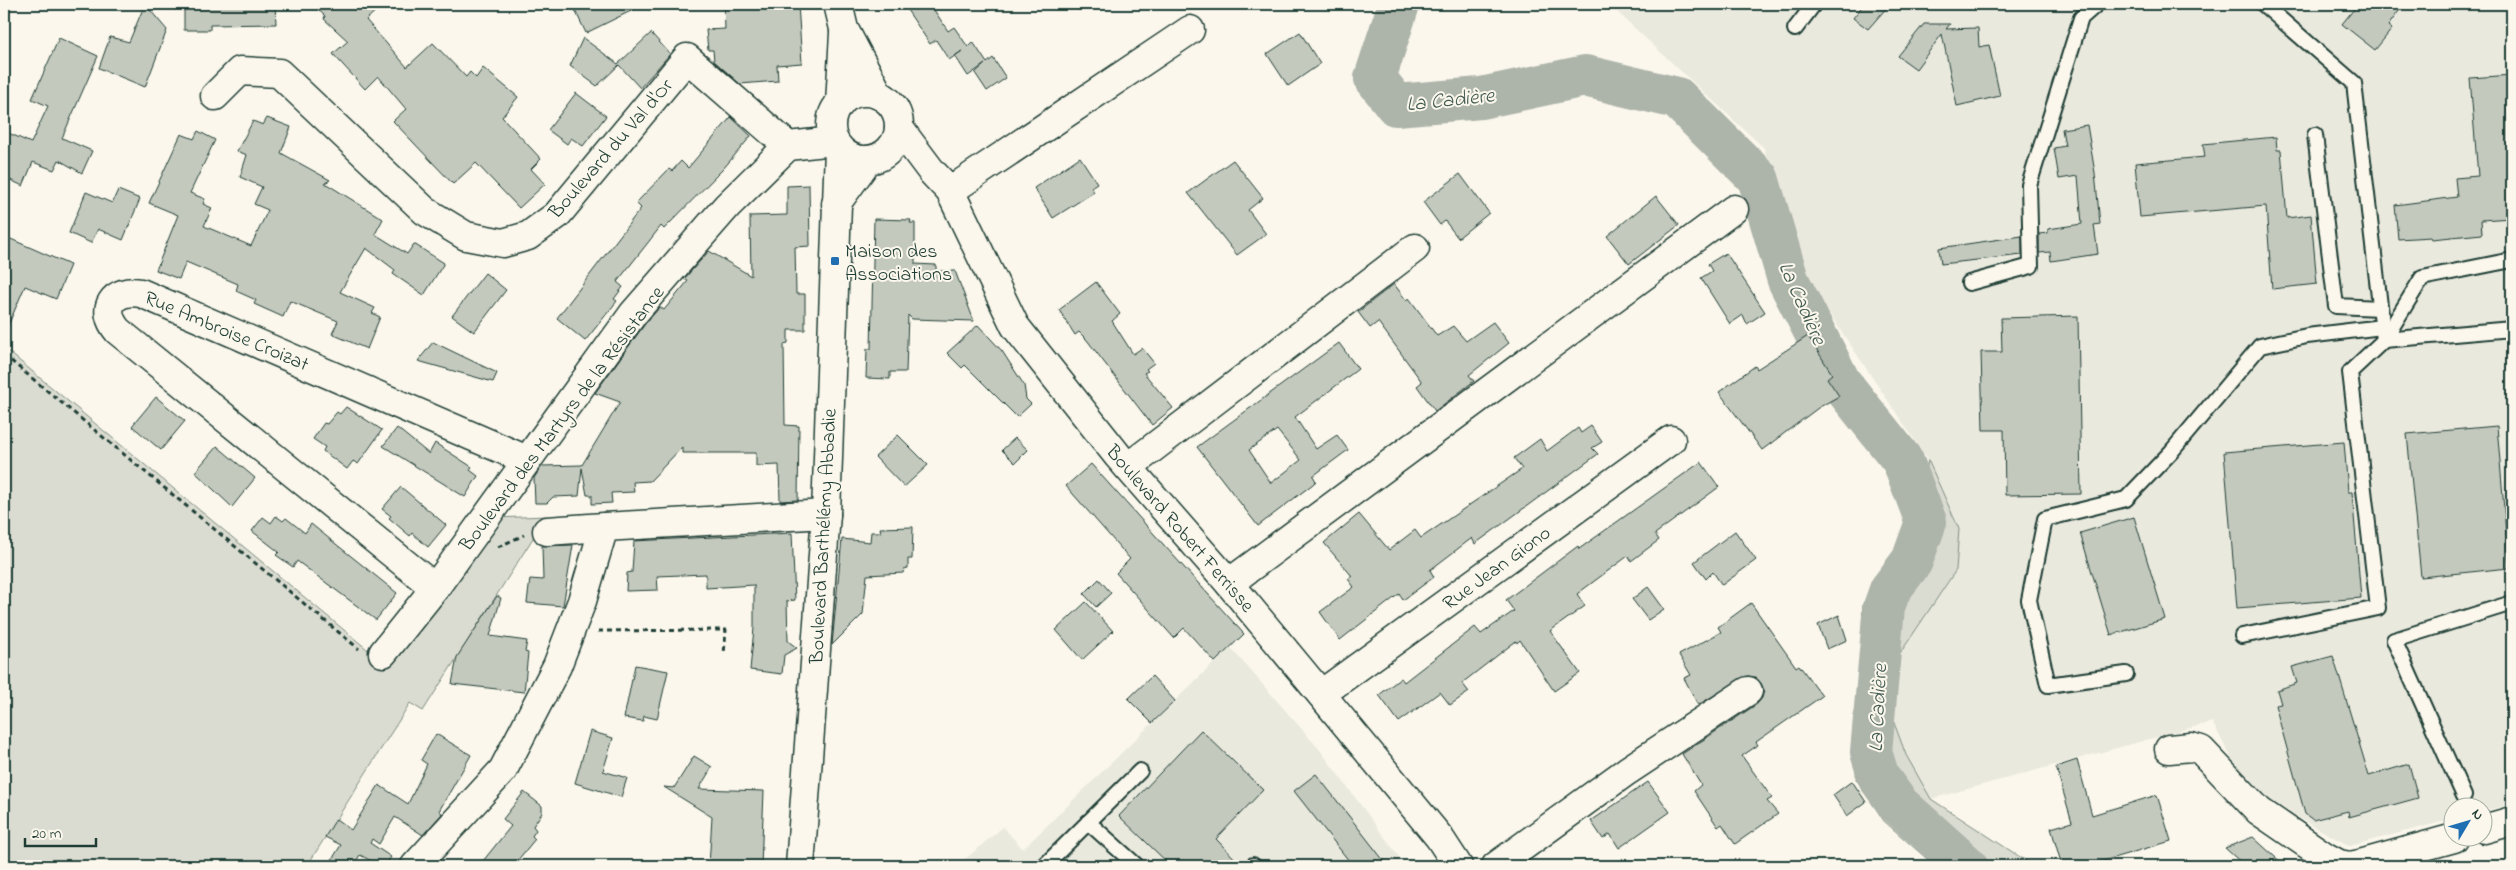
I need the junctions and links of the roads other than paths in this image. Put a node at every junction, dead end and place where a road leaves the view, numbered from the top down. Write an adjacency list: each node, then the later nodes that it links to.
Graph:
1 (1814, 4): 5 (lane)
2 (2097, 4): 20 (lane)
3 (2263, 4): 21 (lane)
4 (841, 16): 7 (street); 9 (street)
5 (1795, 29)
6 (1183, 30): 15 (street)
7 (879, 95): 9 (street); 10 (street)
8 (215, 96): 13 (street, Boulevard du Val d'Or)
9 (840, 104): 12 (street)
10 (899, 128): 14 (street); 15 (street, Boulevard Robert Ferrisse)
11 (2315, 135): 21 (lane)
12 (837, 144): 13 (street); 14 (street); 16 (street, Boulevard Barthélémy Abbadie)
13 (788, 146): 25 (street, Boulevard des Martyrs de la Résistance)
14 (877, 157): 15 (street); 16 (street)
15 (941, 182): 26 (street, Boulevard Robert Ferrisse)
16 (836, 204): 27 (street, Boulevard Barthélémy Abbadie)
17 (1734, 209): 30 (street)
18 (1415, 248): 26 (street)
19 (2512, 260): 23 (lane)
20 (1969, 283)
21 (2380, 308): 23 (lane)
22 (2512, 329): 23 (lane)
23 (2383, 334): 33 (lane); 35 (lane)
24 (1671, 440): 37 (street, Rue Jean Giono)
25 (528, 460): 31 (street, Boulevard des Martyrs de la Résistance); 31 (street, Rue Ambroise Croizat)
26 (1128, 467): 30 (street, Boulevard Robert Ferrisse)
27 (826, 514): 28 (street); 46 (street, Boulevard Barthélémy Abbadie)
28 (604, 527): 29 (street); 45 (street)
29 (546, 531)
30 (1229, 583): 37 (street, Boulevard Robert Ferrisse)
31 (435, 588): 34 (street, Boulevard des Martyrs de la Résistance)
32 (2512, 603): 40 (lane)
33 (2242, 636)
34 (383, 653)
35 (2126, 674)
36 (1748, 691): 50 (street)
37 (1321, 694): 49 (street, Boulevard Robert Ferrisse)
38 (2169, 748): 44 (street)
39 (1140, 771): 42 (lane)
40 (2464, 796)
41 (2512, 821): 43 (street)
42 (1088, 822): 47 (lane); 48 (lane)
43 (2494, 826)
44 (2444, 841)
45 (415, 866)
46 (800, 866)
47 (1044, 866)
48 (1137, 866)
49 (1458, 866)
50 (1496, 866)

